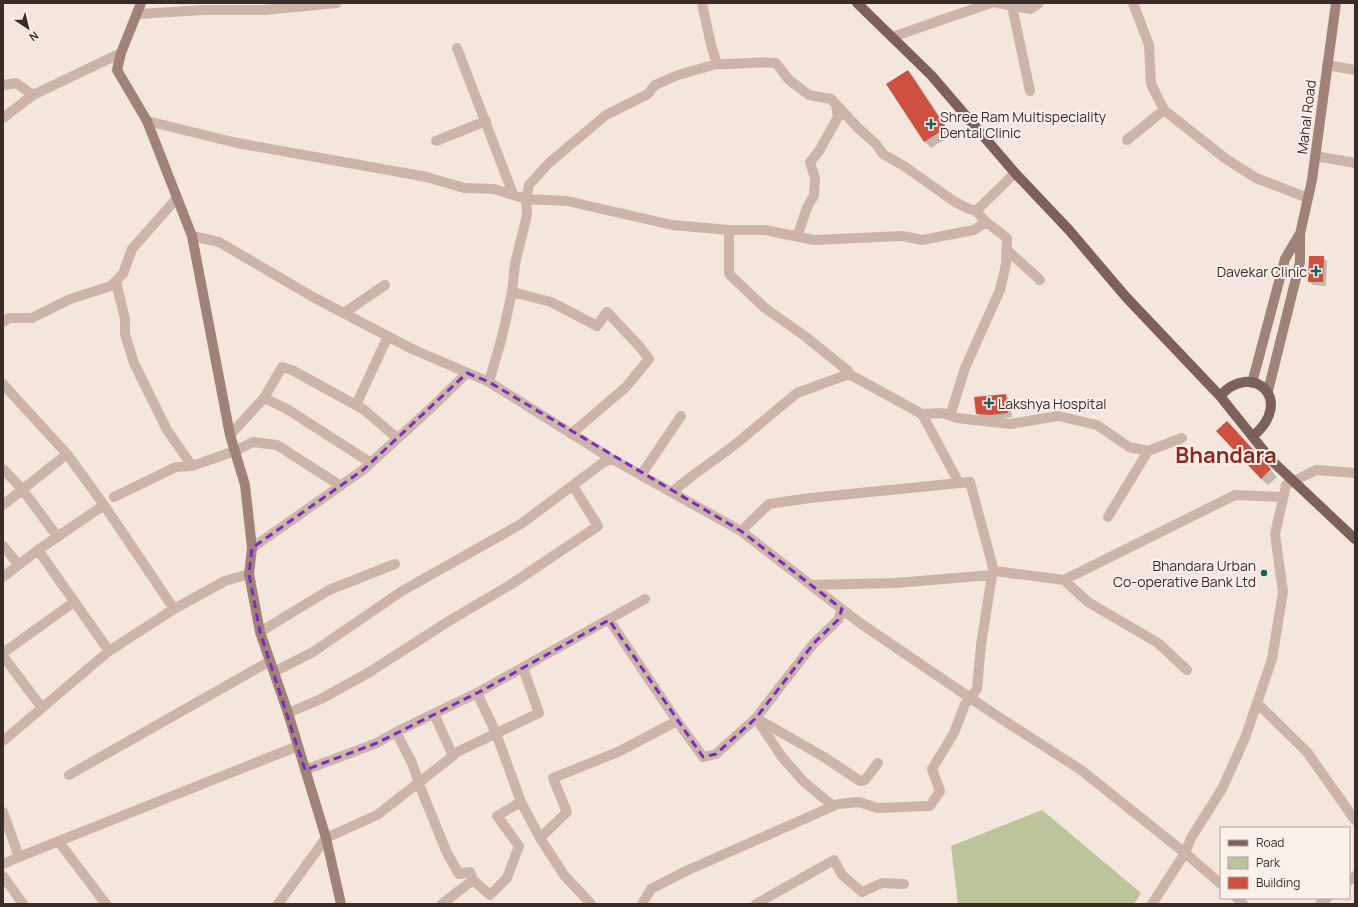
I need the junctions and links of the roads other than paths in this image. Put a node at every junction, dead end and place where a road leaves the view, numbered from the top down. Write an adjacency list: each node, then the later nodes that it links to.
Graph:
1 (141, 3): 11 (street)
2 (337, 3): 11 (street)
3 (702, 3): 15 (street)
4 (857, 3): 12 (main road)
5 (991, 3): 12 (street)
6 (997, 3): 10 (street)
7 (1039, 3): 10 (street)
8 (1133, 3): 22 (street)
9 (1336, 3): 16 (street, Mahal Road)
10 (1012, 6): 19 (street)
11 (137, 14): 14 (street)
12 (892, 37): 30 (main road)
13 (457, 48): 25 (street)
14 (121, 53): 20 (street); 24 (street)
15 (717, 64): 21 (street); 34 (street)
16 (1327, 65): 17 (street); 28 (street, Mahal Road)
17 (1355, 70)
18 (3, 85): 20 (street)
19 (1030, 91)
20 (33, 95): 23 (street)
21 (836, 104): 35 (street); 40 (street)
22 (1164, 110): 26 (street); 33 (street)
23 (3, 118)
24 (147, 121): 31 (street); 32 (street)
25 (486, 122): 27 (street); 31 (street)
26 (1127, 140)
27 (436, 141)
28 (1316, 156): 29 (street); 33 (street, Mahal Road)
29 (1355, 162)
30 (1015, 173): 35 (street); 55 (main road)
31 (513, 194): 34 (street)
32 (177, 198): 39 (street); 43 (street)
33 (1308, 198): 38 (street, Mahal Road)
34 (526, 199): 37 (street); 45 (street)
35 (976, 210): 36 (street)
36 (986, 222): 40 (street); 41 (street)
37 (729, 230): 40 (street); 50 (street)
38 (1300, 234): 52 (street, Mahal Road); 54 (street, Mahal Road)
39 (192, 236): 46 (street); 62 (street)
40 (797, 236)
41 (1006, 249): 42 (street); 60 (street)
42 (1040, 280)
43 (116, 282): 47 (street); 71 (street)
44 (385, 286): 46 (street)
45 (512, 292): 51 (street); 61 (street)
46 (344, 313): 48 (street)
47 (3, 322)
48 (388, 336): 49 (street); 57 (street)
49 (467, 373): 51 (street); 64 (street)
50 (850, 375): 58 (street); 80 (street)
51 (488, 382): 61 (street)
52 (1252, 382): 54 (main road); 55 (main road)
53 (5, 390): 68 (street)
54 (1268, 391): 63 (main road)
55 (1220, 396): 63 (main road)
56 (264, 398): 57 (street); 62 (street); 70 (street)
57 (356, 405): 64 (street)
58 (922, 414): 60 (street); 76 (street)
59 (681, 416): 74 (street)
60 (950, 416): 67 (street)
61 (571, 434): 69 (street)
62 (230, 435): 66 (street)
63 (1254, 436): 75 (main road)
64 (397, 438): 70 (street)
65 (1182, 438): 67 (street)
66 (234, 451): 71 (street); 77 (street); 90 (street)
67 (1148, 451): 85 (street)
68 (67, 454): 79 (street); 84 (street)
69 (612, 459): 74 (street); 78 (street)
70 (371, 463): 77 (street)
71 (192, 466): 81 (street)
72 (3, 469): 79 (street)
73 (1355, 473): 75 (street)
74 (641, 475): 80 (street)
75 (1293, 481): 82 (street); 88 (main road)
76 (959, 483): 86 (street); 94 (street)
77 (342, 486): 90 (street)
78 (573, 486): 111 (street); 116 (street)
79 (22, 489): 83 (street); 87 (street)
80 (672, 492): 86 (street)
81 (114, 497)
82 (1284, 497): 97 (street); 114 (street)
83 (3, 505)
84 (104, 505): 87 (street); 101 (street)
85 (1108, 517)
86 (741, 531): 98 (street)
87 (57, 536): 91 (street)
88 (1355, 539)
89 (3, 546): 92 (street)
90 (252, 548): 95 (street)
91 (38, 550): 92 (street); 100 (street)
92 (18, 564): 96 (street)
93 (395, 564): 104 (street)
94 (993, 573): 97 (street); 98 (street); 113 (street)
95 (249, 574): 101 (street); 104 (street)
96 (3, 577)
97 (1064, 580): 110 (street)
98 (812, 585): 102 (street)
99 (645, 599): 103 (street)
100 (74, 602): 105 (street); 106 (street)
101 (174, 609): 105 (street)
102 (842, 609): 113 (street); 118 (street)
103 (609, 620): 109 (street); 119 (street)
104 (260, 632): 108 (street)
105 (109, 651): 115 (street)
106 (3, 653)
107 (3, 656): 115 (street)
108 (270, 661): 111 (street); 127 (street)
109 (524, 668): 112 (street); 121 (street)
110 (1188, 670)
111 (274, 672): 116 (street)
112 (477, 693): 117 (street); 121 (street)
113 (970, 697): 130 (street); 136 (street)
114 (1257, 703): 132 (street); 136 (street)
115 (42, 708): 122 (street)
116 (288, 713): 123 (street)
117 (434, 714): 120 (street); 124 (street)
118 (756, 718): 119 (street); 125 (street); 130 (street)
119 (677, 722): 134 (street)
120 (396, 732): 126 (street); 128 (street)
121 (496, 733): 124 (street); 129 (street)
122 (3, 741)
123 (298, 746): 126 (street); 135 (street)
124 (453, 756): 128 (street)
125 (878, 763)
126 (305, 770): 133 (street)
127 (69, 775)
128 (418, 782): 133 (street); 140 (street)
129 (521, 802): 134 (street); 140 (street)
130 (833, 806): 149 (street)
131 (3, 812): 137 (street)
132 (1355, 820)
133 (326, 838): 145 (street); 146 (street)
134 (540, 838): 148 (street)
135 (59, 842): 137 (street); 144 (street)
136 (1185, 853): 141 (street); 151 (street)
137 (19, 858): 138 (street)
138 (3, 864)
139 (3, 876): 143 (street)
140 (473, 880): 147 (street)
141 (1220, 883)
142 (904, 884): 150 (street)
143 (23, 904)
144 (106, 904)
145 (278, 904)
146 (342, 904)
147 (442, 904)
148 (591, 904)
149 (642, 904)
150 (756, 904)
151 (1152, 904)

